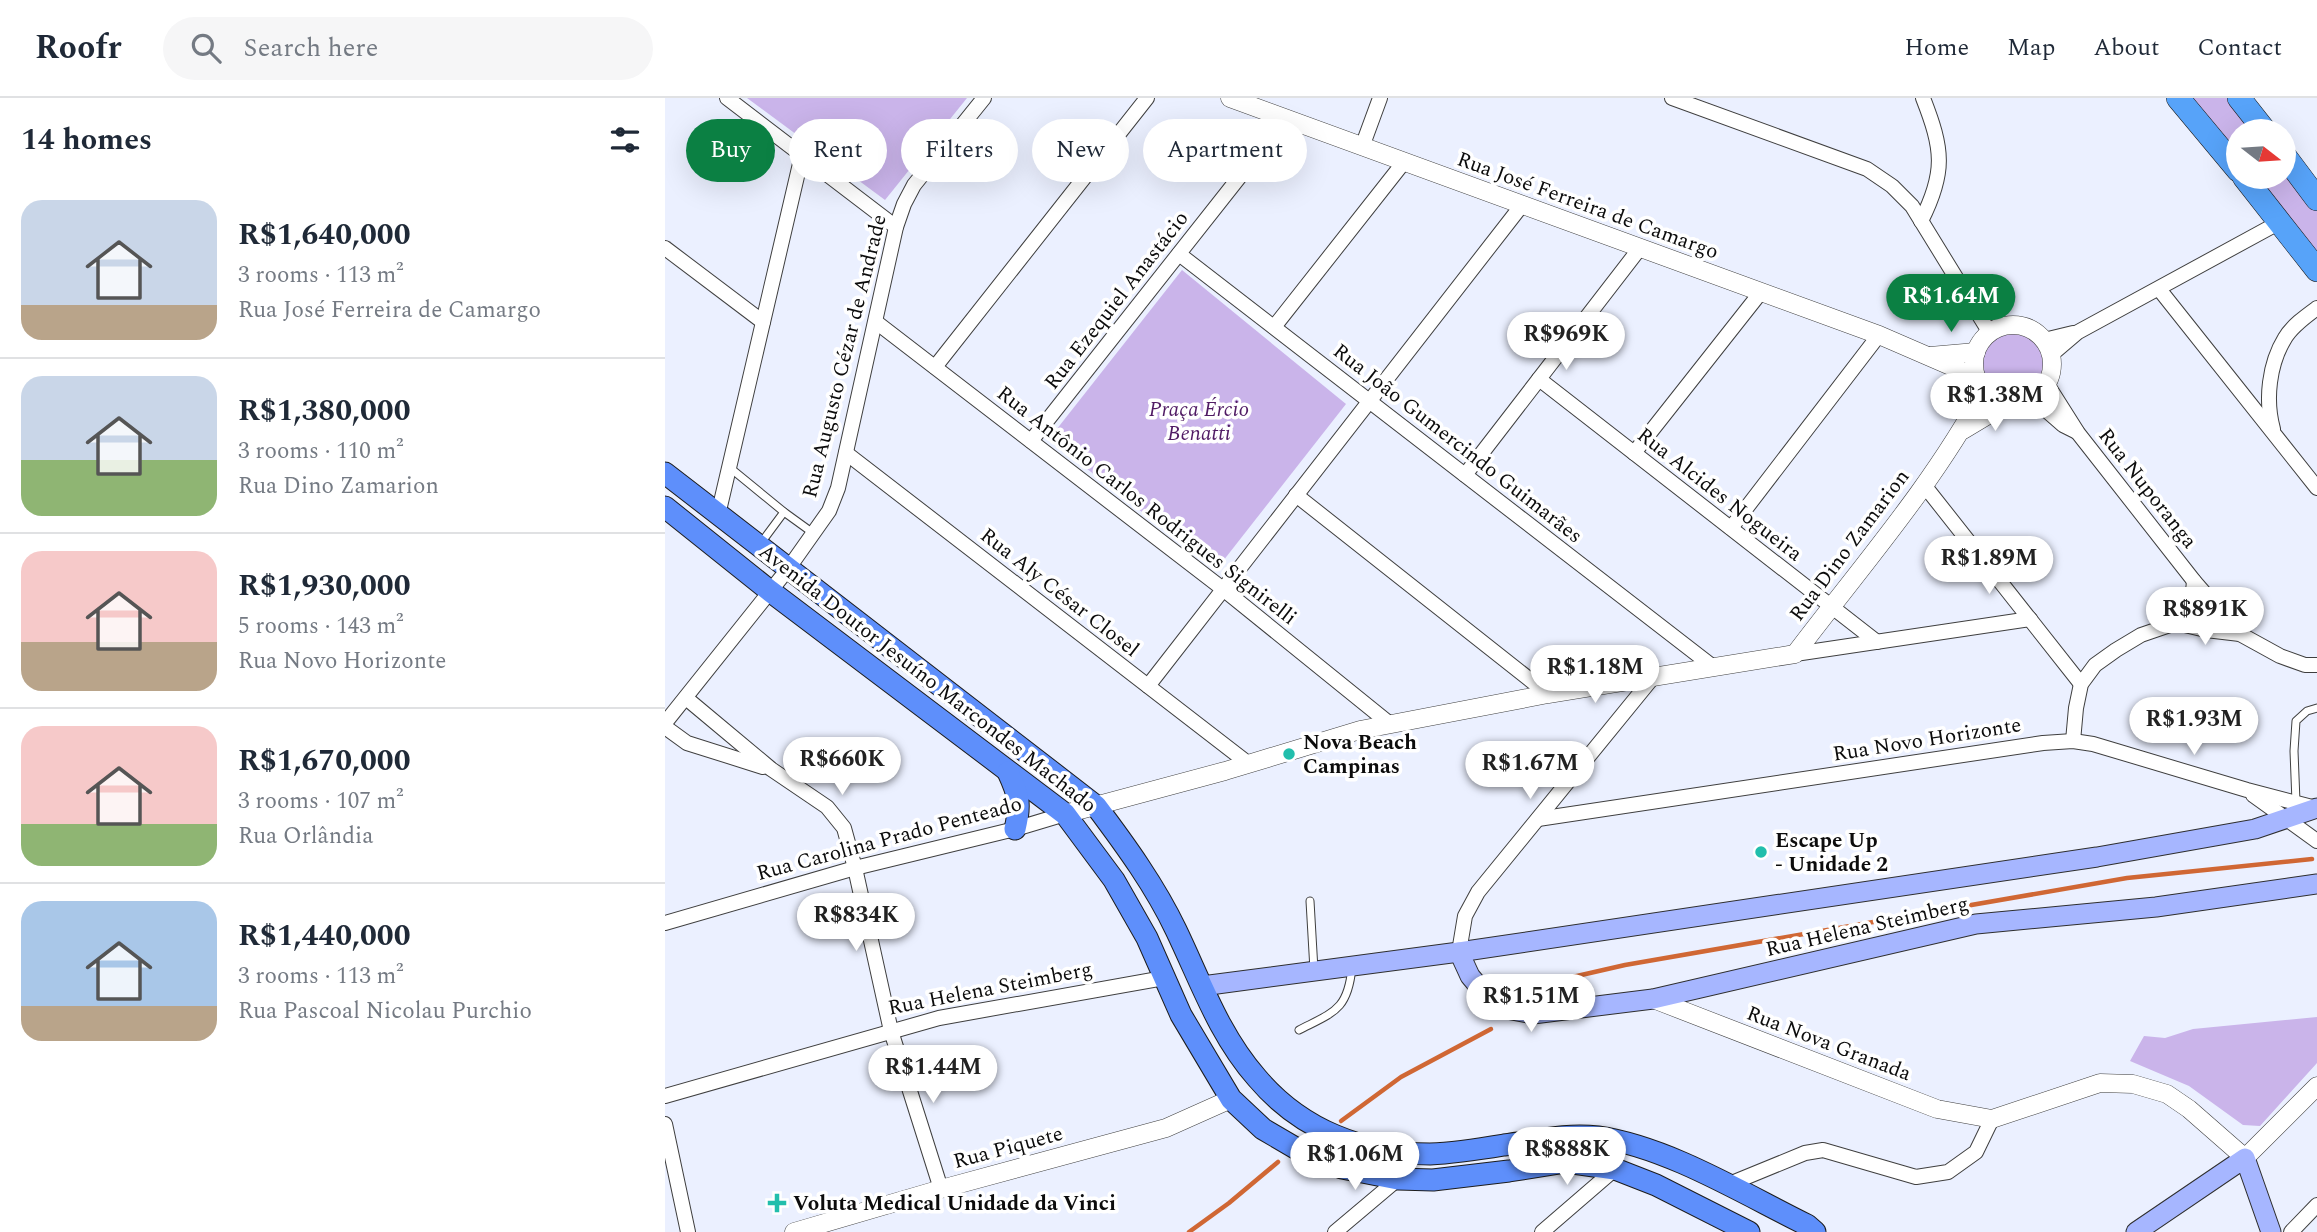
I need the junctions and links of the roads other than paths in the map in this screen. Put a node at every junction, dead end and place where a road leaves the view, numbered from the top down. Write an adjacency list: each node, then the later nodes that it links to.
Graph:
1 (727, 98): 12 (street)
2 (984, 98): 24 (street, Rua Augusto Cézar de Andrade)
3 (1147, 98): 40 (street)
4 (1230, 98): 10 (street, Rua José Ferreira de Camargo)
5 (1380, 98): 13 (street)
6 (1672, 98): 22 (street)
7 (1923, 98): 22 (street)
8 (2178, 98): 14 (highway)
9 (2239, 98): 11 (highway)
10 (1286, 118): 13 (street, Rua José Ferreira de Camargo); 27 (street, Rua Ezequiel Anastácio)
11 (2256, 119)
12 (789, 145)
13 (1363, 147): 15 (street, Rua José Ferreira de Camargo)
14 (2226, 156)
15 (1404, 162): 21 (street, Rua José Ferreira de Camargo); 34 (street)
16 (2296, 171): 20 (highway)
17 (796, 182): 32 (street)
18 (837, 182): 24 (street)
19 (2254, 189): 23 (highway)
20 (2317, 199)
21 (1522, 205): 26 (street, Rua José Ferreira de Camargo); 45 (street)
22 (1921, 222): 35 (street)
23 (2280, 222): 28 (highway); 29 (street)
24 (896, 228): 33 (street, Rua Augusto Cézar de Andrade)
25 (665, 248): 32 (street)
26 (1640, 248): 30 (street, Rua José Ferreira de Camargo); 41 (street)
27 (1179, 254): 34 (street, Rua João Gumercindo Guimarães); 50 (street, Rua Ezequiel Anastácio)
28 (2317, 270)
29 (2159, 289): 37 (street); 49 (street)
30 (1761, 292): 36 (street, Rua José Ferreira de Camargo); 52 (street)
31 (2317, 308): 49 (street)
32 (763, 322): 53 (street)
33 (876, 322): 40 (street, Rua Antônio Carlos Rodrigues Signirelli); 51 (street, Rua Augusto Cézar de Andrade)
34 (1274, 327): 45 (street, Rua João Gumercindo Guimarães)
35 (1990, 332): 37 (street); 38 (street)
36 (1879, 335): 39 (street, Rua José Ferreira de Camargo); 62 (street)
37 (2047, 347): 43 (street)
38 (1976, 352): 39 (street, Rua José Ferreira de Camargo); 42 (street)
39 (1930, 356): 42 (street, Rua José Ferreira de Camargo)
40 (935, 368): 50 (street, Rua Antônio Carlos Rodrigues Signirelli)
41 (1539, 379): 52 (street, Rua Alcides Nogueira); 55 (street)
42 (1980, 384): 46 (street); 47 (street, Rua Dino Zamarion)
43 (2047, 384): 44 (street); 48 (street, Rua Nuporanga)
44 (2032, 398): 46 (street); 48 (street, Rua Nuporanga)
45 (1369, 400): 55 (street, Rua João Gumercindo Guimarães); 58 (street)
46 (2008, 403): 47 (street, Rua Dino Zamarion)
47 (1963, 429): 56 (street, Rua Dino Zamarion)
48 (2078, 433): 66 (street, Rua Nuporanga)
49 (2274, 434): 57 (street)
50 (1031, 441): 67 (street, Rua Antônio Carlos Rodrigues Signirelli)
51 (846, 453): 63 (street, Rua Augusto Cézar de Andrade); 79 (street, Rua Aly César Closel)
52 (1634, 453): 62 (street, Rua Alcides Nogueira)
53 (729, 467): 60 (lane); 61 (street)
54 (665, 473): 61 (main road, Avenida Doutor Jesuíno Marcondes Machado)
55 (1465, 475): 76 (street, Rua João Gumercindo Guimarães)
56 (1924, 485): 69 (street, Rua Dino Zamarion); 70 (street)
57 (2317, 488)
58 (1296, 495): 67 (street); 80 (street)
59 (665, 507): 68 (main road, Avenida Doutor Jesuíno Marcondes Machado)
60 (784, 512): 63 (lane); 64 (lane)
61 (718, 516): 64 (main road, Avenida Doutor Jesuíno Marcondes Machado)
62 (1731, 528): 69 (street, Rua Alcides Nogueira)
63 (814, 533): 65 (street, Rua Augusto Cézar de Andrade)
64 (758, 547): 65 (main road, Avenida Doutor Jesuíno Marcondes Machado)
65 (788, 569): 68 (street, Rua Augusto Cézar de Andrade); 91 (main road, Avenida Doutor Jesuíno Marcondes Machado)
66 (2194, 581): 71 (street); 72 (street, Rua Nuporanga)
67 (1223, 589): 79 (street); 83 (street, Rua Antônio Carlos Rodrigues Signirelli)
68 (771, 591): 81 (street, Rua Augusto Cézar de Andrade); 88 (main road, Avenida Doutor Jesuíno Marcondes Machado)
69 (1831, 606): 73 (street, Rua Alcides Nogueira); 74 (street, Rua Dino Zamarion)
70 (2029, 619): 73 (street, Rua Carolina Prado Penteado); 78 (street)
71 (2176, 623): 72 (street); 78 (street)
72 (2240, 634): 75 (street)
73 (1877, 642): 74 (street, Rua Carolina Prado Penteado)
74 (1795, 654): 76 (street, Rua Carolina Prado Penteado)
75 (2317, 665)
76 (1712, 666): 77 (street, Rua Carolina Prado Penteado)
77 (1654, 676): 80 (street, Rua Carolina Prado Penteado); 94 (street)
78 (2081, 684): 85 (street)
79 (1148, 686): 86 (street, Rua Aly César Closel)
80 (1548, 694): 83 (street, Rua Carolina Prado Penteado)
81 (686, 698): 84 (street, Rua Augusto Cézar de Andrade); 87 (street)
82 (2317, 708): 90 (lane)
83 (1390, 724): 86 (street, Rua Carolina Prado Penteado)
84 (665, 725): 87 (street)
85 (2073, 741): 89 (street, Rua Novo Horizonte); 94 (street, Rua Novo Horizonte)
86 (1249, 764): 91 (street, Rua Carolina Prado Penteado)
87 (771, 769): 99 (street)
88 (1008, 772): 93 (main road, Avenida Doutor Jesuíno Marcondes Machado); 96 (main road)
89 (2247, 790): 90 (street, Rua Novo Horizonte); 95 (street)
90 (2295, 802): 92 (street, Rua Novo Horizonte)
91 (1096, 806): 93 (street, Rua Carolina Prado Penteado); 98 (main road, Avenida Doutor Jesuíno Marcondes Machado)
92 (2317, 808): 95 (main road, Rua Helena Steimberg)
93 (1065, 814): 96 (street, Rua Carolina Prado Penteado); 100 (main road, Avenida Doutor Jesuíno Marcondes Machado)
94 (1538, 819): 104 (street)
95 (2285, 820): 97 (street); 104 (main road, Rua Helena Steimberg)
96 (1015, 829): 99 (street, Rua Carolina Prado Penteado)
97 (2317, 841)
98 (1140, 866): 100 (main road); 108 (main road, Avenida Doutor Jesuíno Marcondes Machado)
99 (855, 868): 103 (street, Rua Carolina Prado Penteado); 111 (street)
100 (1114, 880): 107 (main road, Avenida Doutor Jesuíno Marcondes Machado)
101 (2317, 884): 109 (main road, Rua Helena Steimberg)
102 (1310, 901): 106 (lane)
103 (665, 923)
104 (1459, 952): 105 (main road, Rua Helena Steimberg); 109 (main road, Rua Helena Steimberg)
105 (1352, 966): 106 (main road, Rua Helena Steimberg); 110 (lane)
106 (1314, 971): 108 (main road, Rua Helena Steimberg)
107 (1164, 978): 111 (street, Rua Helena Steimberg); 115 (main road, Avenida Doutor Jesuíno Marcondes Machado)
108 (1202, 986): 112 (main road, Avenida Doutor Jesuíno Marcondes Machado)
109 (1653, 999): 116 (street, Rua Nova Granada)
110 (1299, 1030)
111 (891, 1031): 114 (street, Rua Helena Steimberg); 124 (street)
112 (1258, 1079): 115 (main road); 118 (main road, Avenida Doutor Jesuíno Marcondes Machado)
113 (2317, 1086): 119 (street)
114 (665, 1096)
115 (1231, 1099): 121 (main road, Avenida Doutor Jesuíno Marcondes Machado); 124 (street, Rua Piquete)
116 (1991, 1119): 119 (street); 123 (street)
117 (665, 1124): 126 (street)
118 (1419, 1153): 122 (main road); 123 (main road, Avenida Doutor Jesuíno Marcondes Machado)
119 (2245, 1158): 132 (main road); 133 (main road)
120 (1615, 1170): 122 (main road, Avenida Doutor Jesuíno Marcondes Machado); 129 (street); 130 (main road, Avenida Doutor Jesuíno Marcondes Machado)
121 (1398, 1179): 122 (main road, Avenida Doutor Jesuíno Marcondes Machado); 128 (street)
122 (1420, 1180)
123 (1727, 1185): 131 (main road, Avenida Doutor Jesuíno Marcondes Machado)
124 (941, 1189): 127 (street, Rua Piquete)
125 (2317, 1205): 134 (street)
126 (688, 1232)
127 (794, 1232)
128 (1335, 1232)
129 (1542, 1232)
130 (1749, 1232)
131 (1815, 1232)
132 (2136, 1232)
133 (2271, 1232)
134 (2291, 1232)

